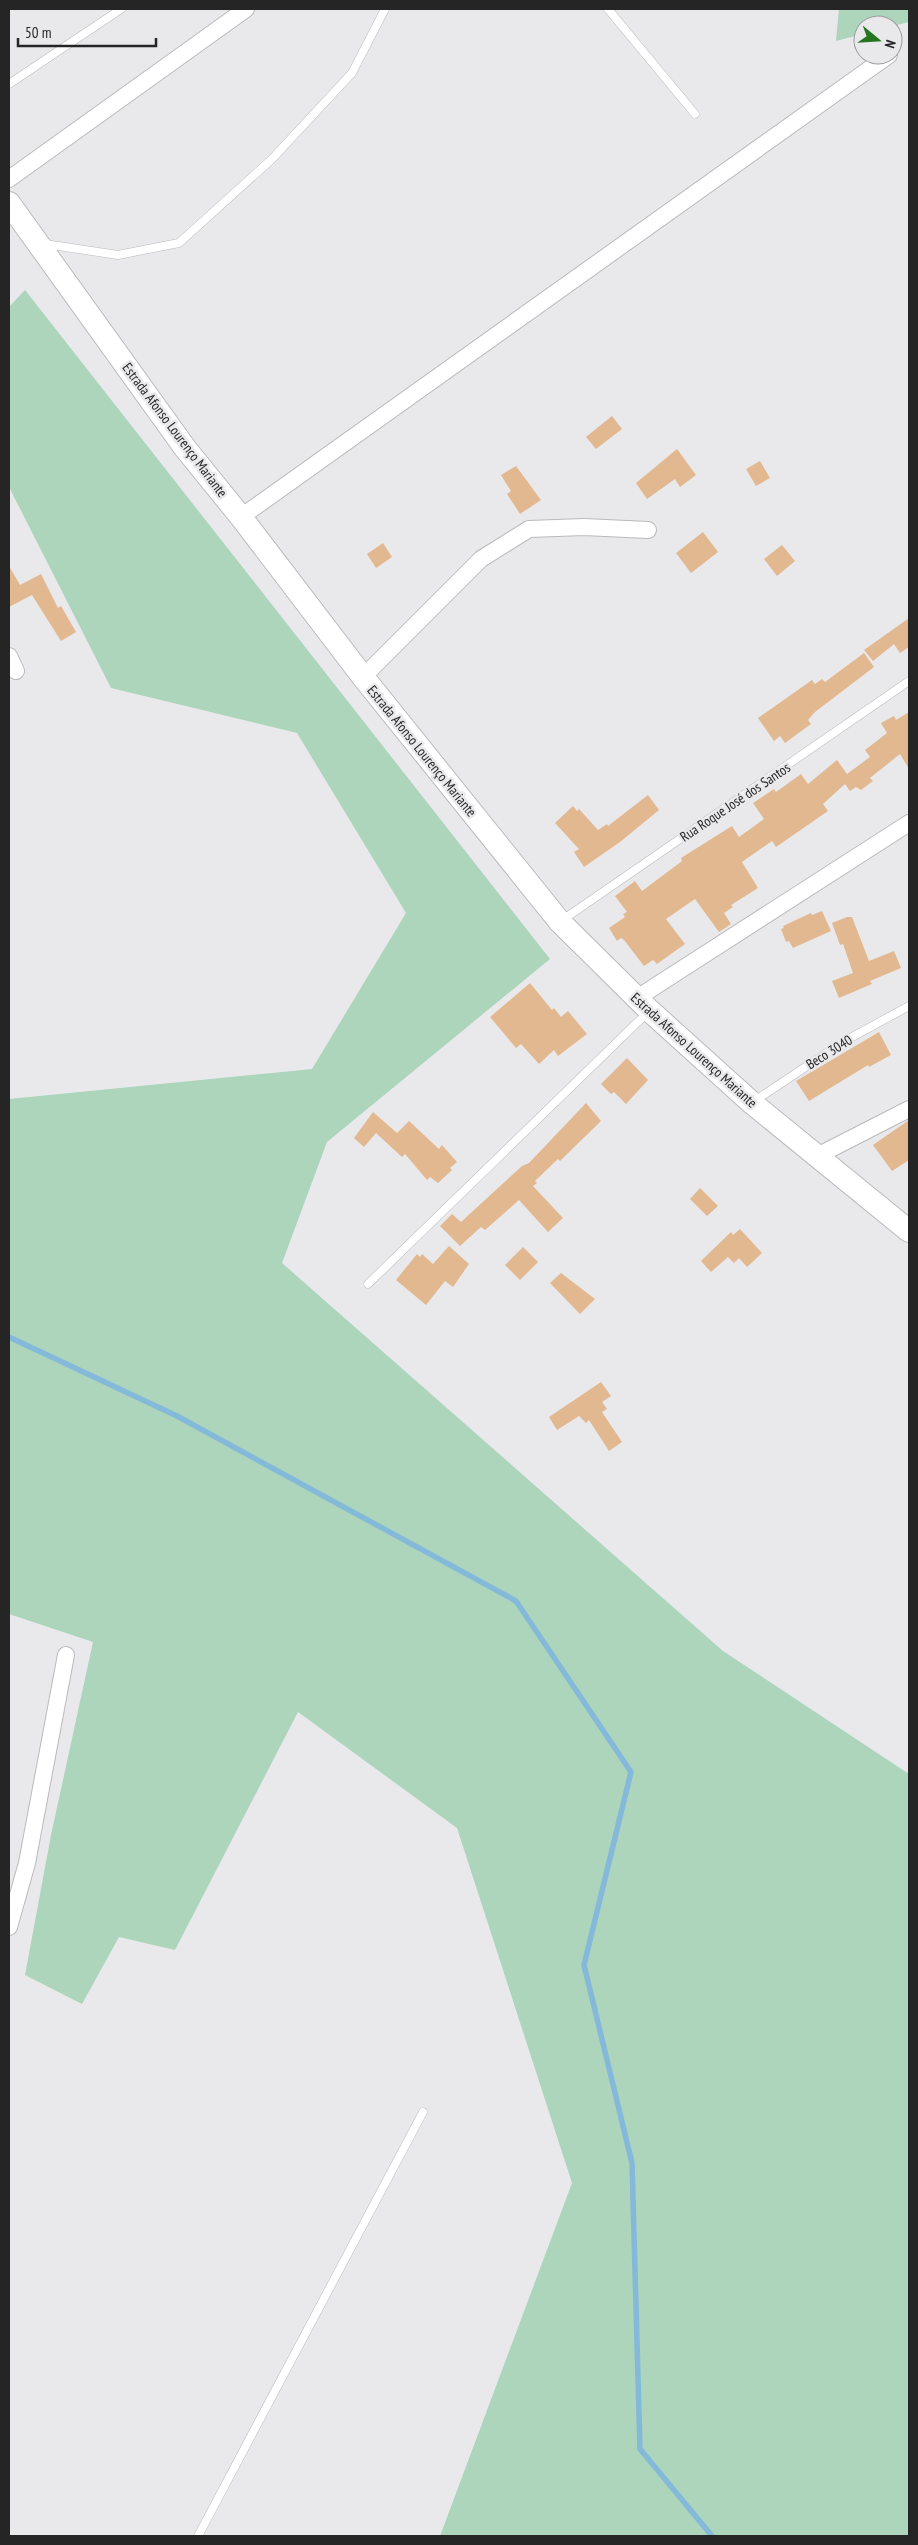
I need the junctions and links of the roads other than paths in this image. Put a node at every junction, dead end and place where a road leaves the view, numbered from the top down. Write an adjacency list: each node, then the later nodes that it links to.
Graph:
1 (121, 9): 6 (lane)
2 (246, 9): 8 (street)
3 (385, 9): 10 (lane)
4 (608, 9): 7 (lane)
5 (876, 65): 11 (street)
6 (9, 84)
7 (695, 114)
8 (9, 179)
9 (9, 203): 10 (main road, Estrada Afonso Lourenço Mariante)
10 (37, 243): 11 (main road, Estrada Afonso Lourenço Mariante)
11 (241, 517): 13 (main road, Estrada Afonso Lourenço Mariante)
12 (648, 530): 13 (street)
13 (363, 677): 16 (main road, Estrada Afonso Lourenço Mariante)
14 (909, 682): 16 (lane, Rua Roque José dos Santos)
15 (909, 823): 17 (street)
16 (560, 922): 17 (main road, Estrada Afonso Lourenço Mariante)
17 (643, 1004): 19 (main road, Estrada Afonso Lourenço Mariante); 23 (lane)
18 (909, 1006): 19 (lane, Beco 3040)
19 (752, 1103): 21 (main road, Estrada Afonso Lourenço Mariante)
20 (909, 1109): 21 (street)
21 (817, 1156): 22 (main road, Estrada Afonso Lourenço Mariante)
22 (909, 1232)
23 (368, 1284)
24 (66, 1655): 25 (street)
25 (9, 1927)
26 (423, 2112): 27 (lane)
27 (198, 2536)

